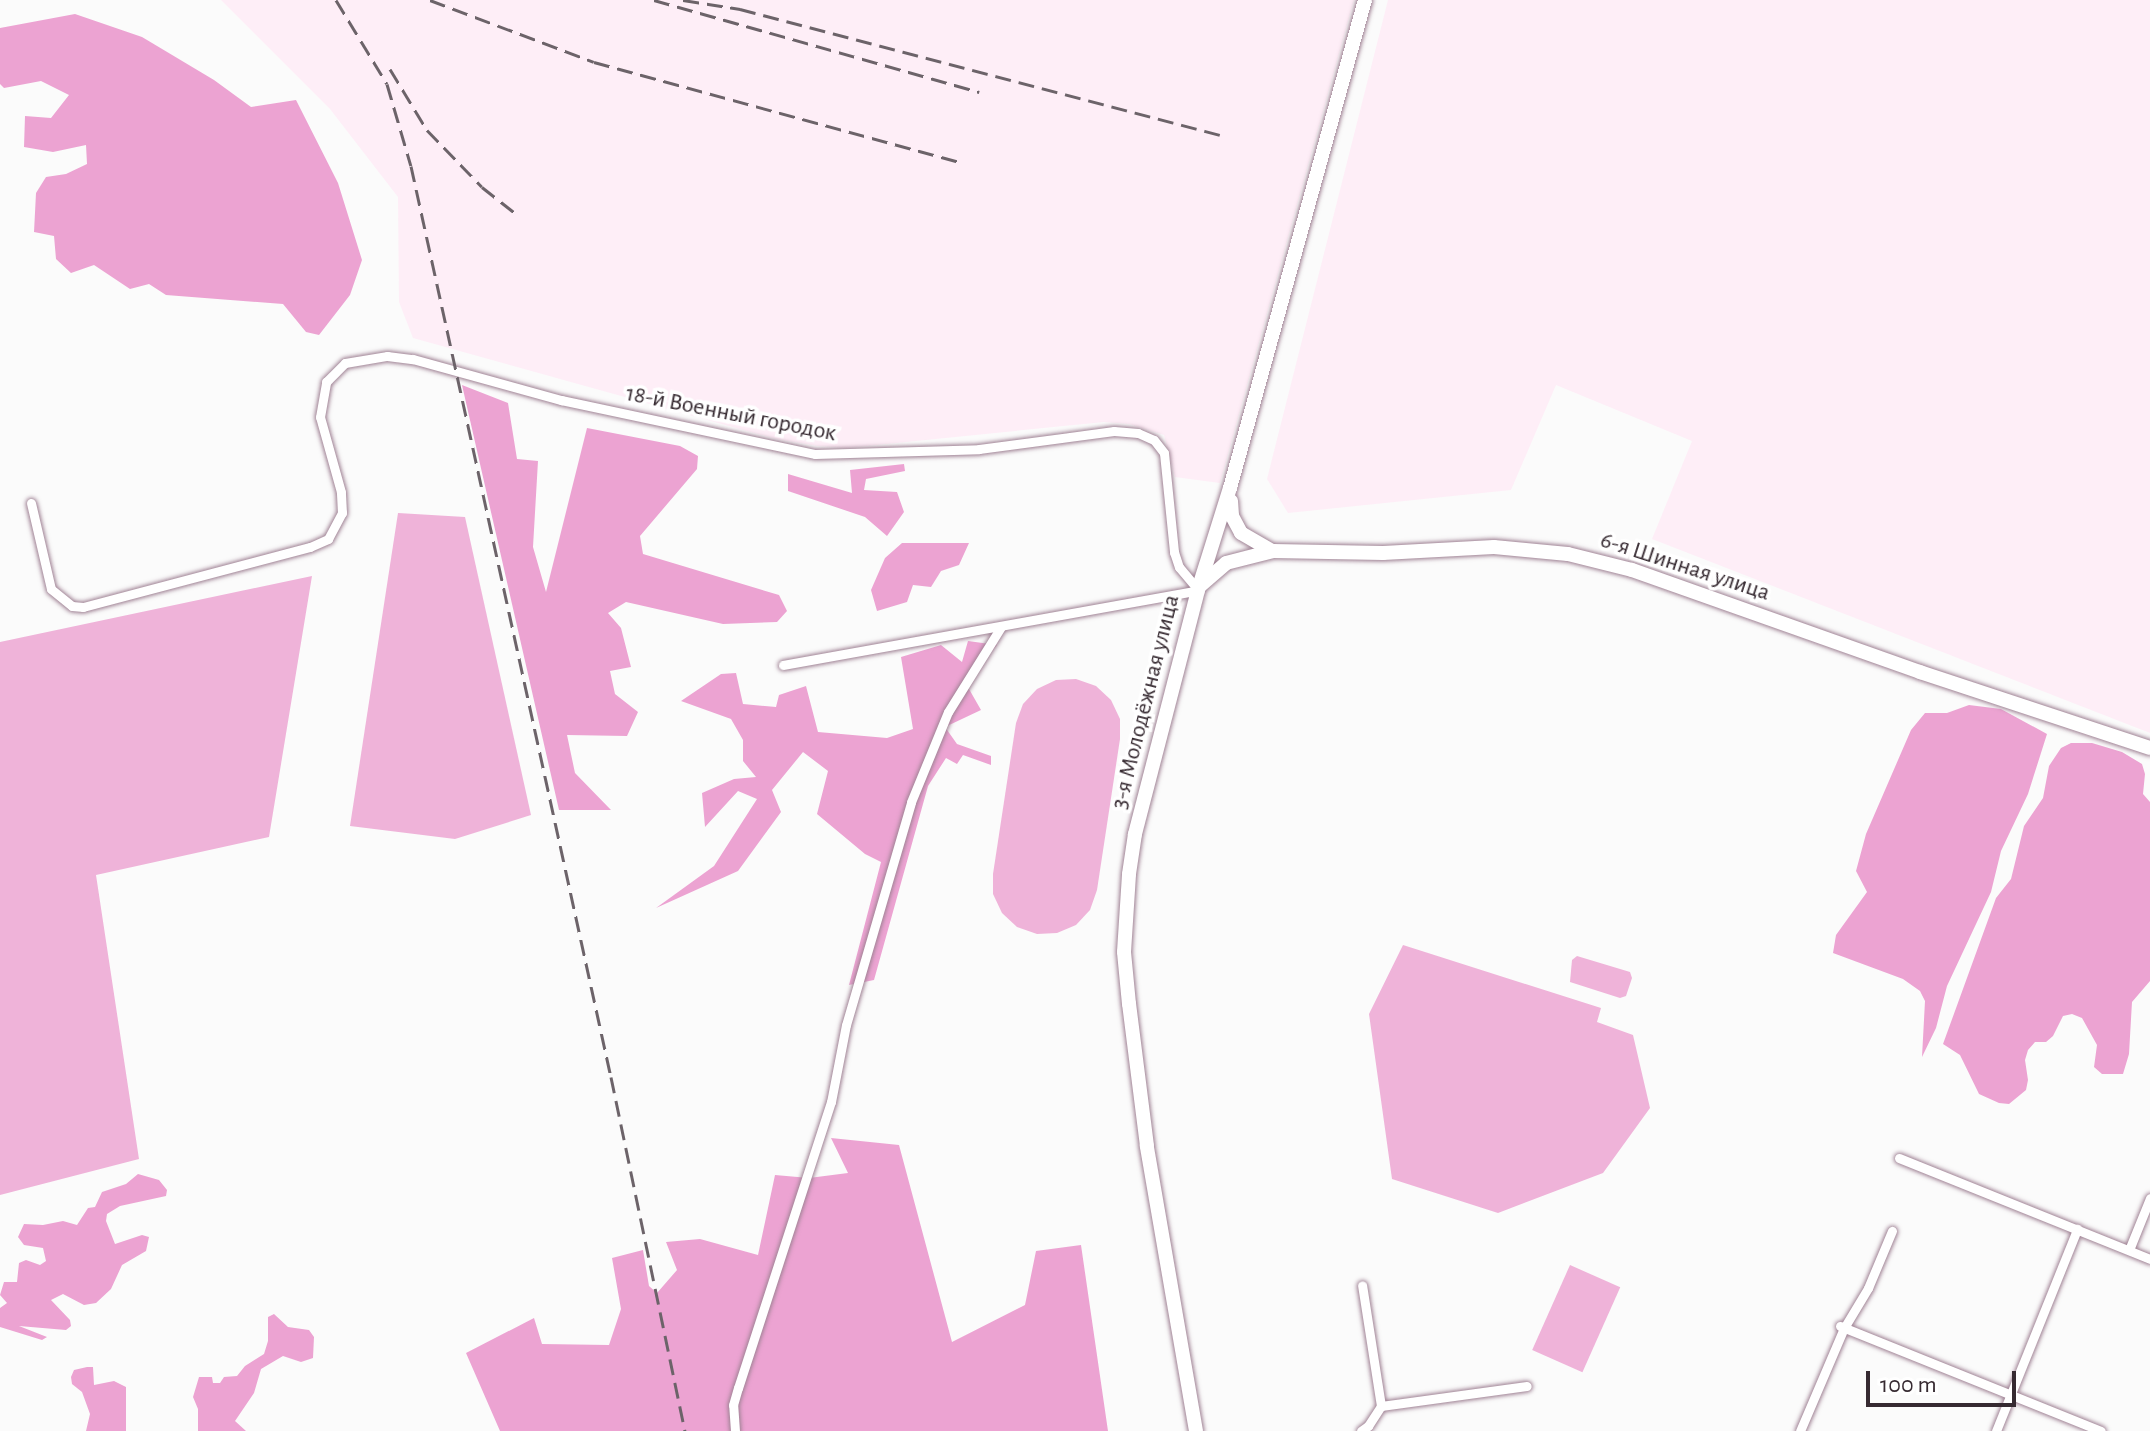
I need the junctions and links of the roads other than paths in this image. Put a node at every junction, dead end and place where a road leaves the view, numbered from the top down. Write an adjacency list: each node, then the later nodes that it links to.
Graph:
1 (1365, 0): 2 (main road, 3-я Молодёжная улица)
2 (1230, 488): 4 (main road); 5 (main road, 3-я Молодёжная улица)
3 (31, 503): 5 (street, 18-й Военный городок)
4 (1273, 551): 5 (main road, 6-я Шинная улица); 8 (main road, 6-я Шинная улица)
5 (1198, 590): 6 (street); 21 (main road, 3-я Молодёжная улица)
6 (1001, 627): 7 (street); 20 (street)
7 (783, 665)
8 (2150, 748)
9 (1899, 1158): 11 (street)
10 (2150, 1198): 13 (street)
11 (2077, 1229): 13 (street); 18 (street)
12 (1892, 1231): 16 (street)
13 (2129, 1250): 14 (street)
14 (2150, 1259)
15 (1362, 1285): 19 (street)
16 (1842, 1327): 18 (street); 23 (street)
17 (1527, 1386): 19 (street)
18 (2011, 1395): 24 (street); 25 (street)
19 (1381, 1406): 22 (street)
20 (735, 1431)
21 (1196, 1431)
22 (1361, 1431)
23 (1800, 1431)
24 (1996, 1431)
25 (2101, 1431)

